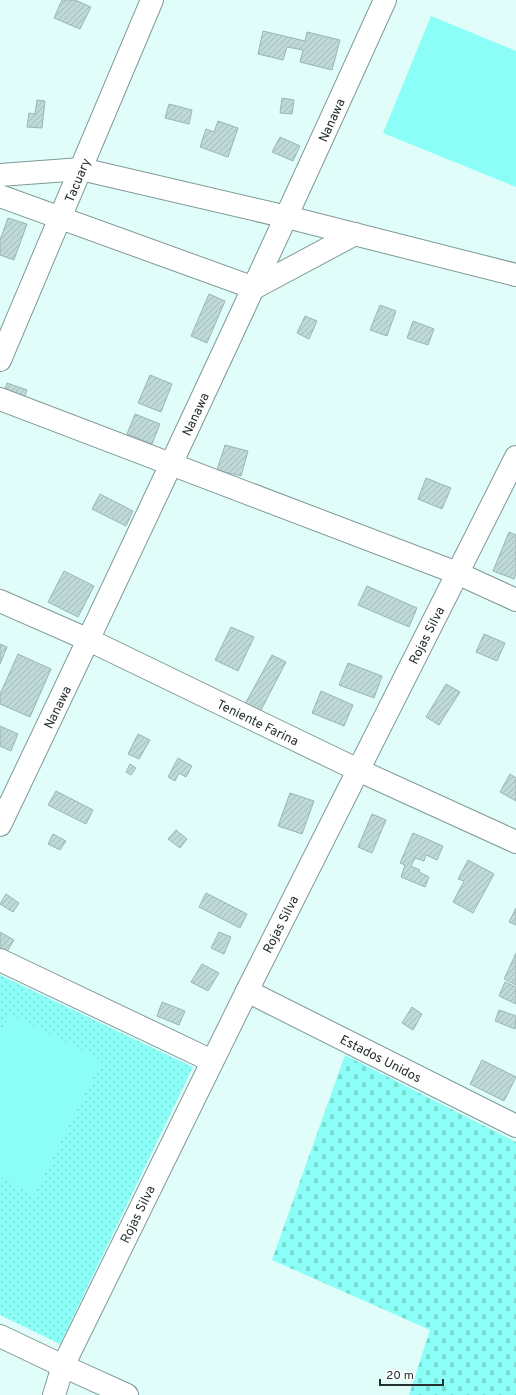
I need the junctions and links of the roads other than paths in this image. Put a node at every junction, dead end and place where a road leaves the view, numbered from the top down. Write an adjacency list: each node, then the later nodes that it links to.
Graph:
1 (152, 0): 3 (street, Tacuary)
2 (385, 0): 6 (street, Nanawa)
3 (81, 170): 4 (street); 6 (street); 7 (street, Tacuary)
4 (0, 175)
5 (0, 196): 7 (street)
6 (287, 217): 8 (street); 10 (street, Nanawa)
7 (61, 218): 10 (street); 11 (street, Tacuary)
8 (355, 234): 9 (street); 10 (street)
9 (516, 275)
10 (254, 288): 14 (street, Nanawa)
11 (0, 360)
12 (0, 399): 14 (street)
13 (516, 457): 15 (street, Rojas Silva)
14 (172, 465): 15 (street); 18 (street, Nanawa)
15 (457, 573): 16 (street); 19 (street, Rojas Silva)
16 (516, 600)
17 (0, 601): 18 (street, Teniente Farina)
18 (88, 640): 19 (street, Teniente Farina); 20 (street, Nanawa)
19 (358, 770): 21 (street, Teniente Farina); 23 (street, Rojas Silva)
20 (0, 825)
21 (516, 842)
22 (0, 960): 24 (street)
23 (246, 991): 24 (street, Rojas Silva); 25 (street, Estados Unidos)
24 (212, 1061): 27 (street, Rojas Silva)
25 (516, 1126)
26 (0, 1336): 27 (street)
27 (63, 1366): 28 (street, Rojas Silva); 29 (street)
28 (54, 1395)
29 (127, 1395)

